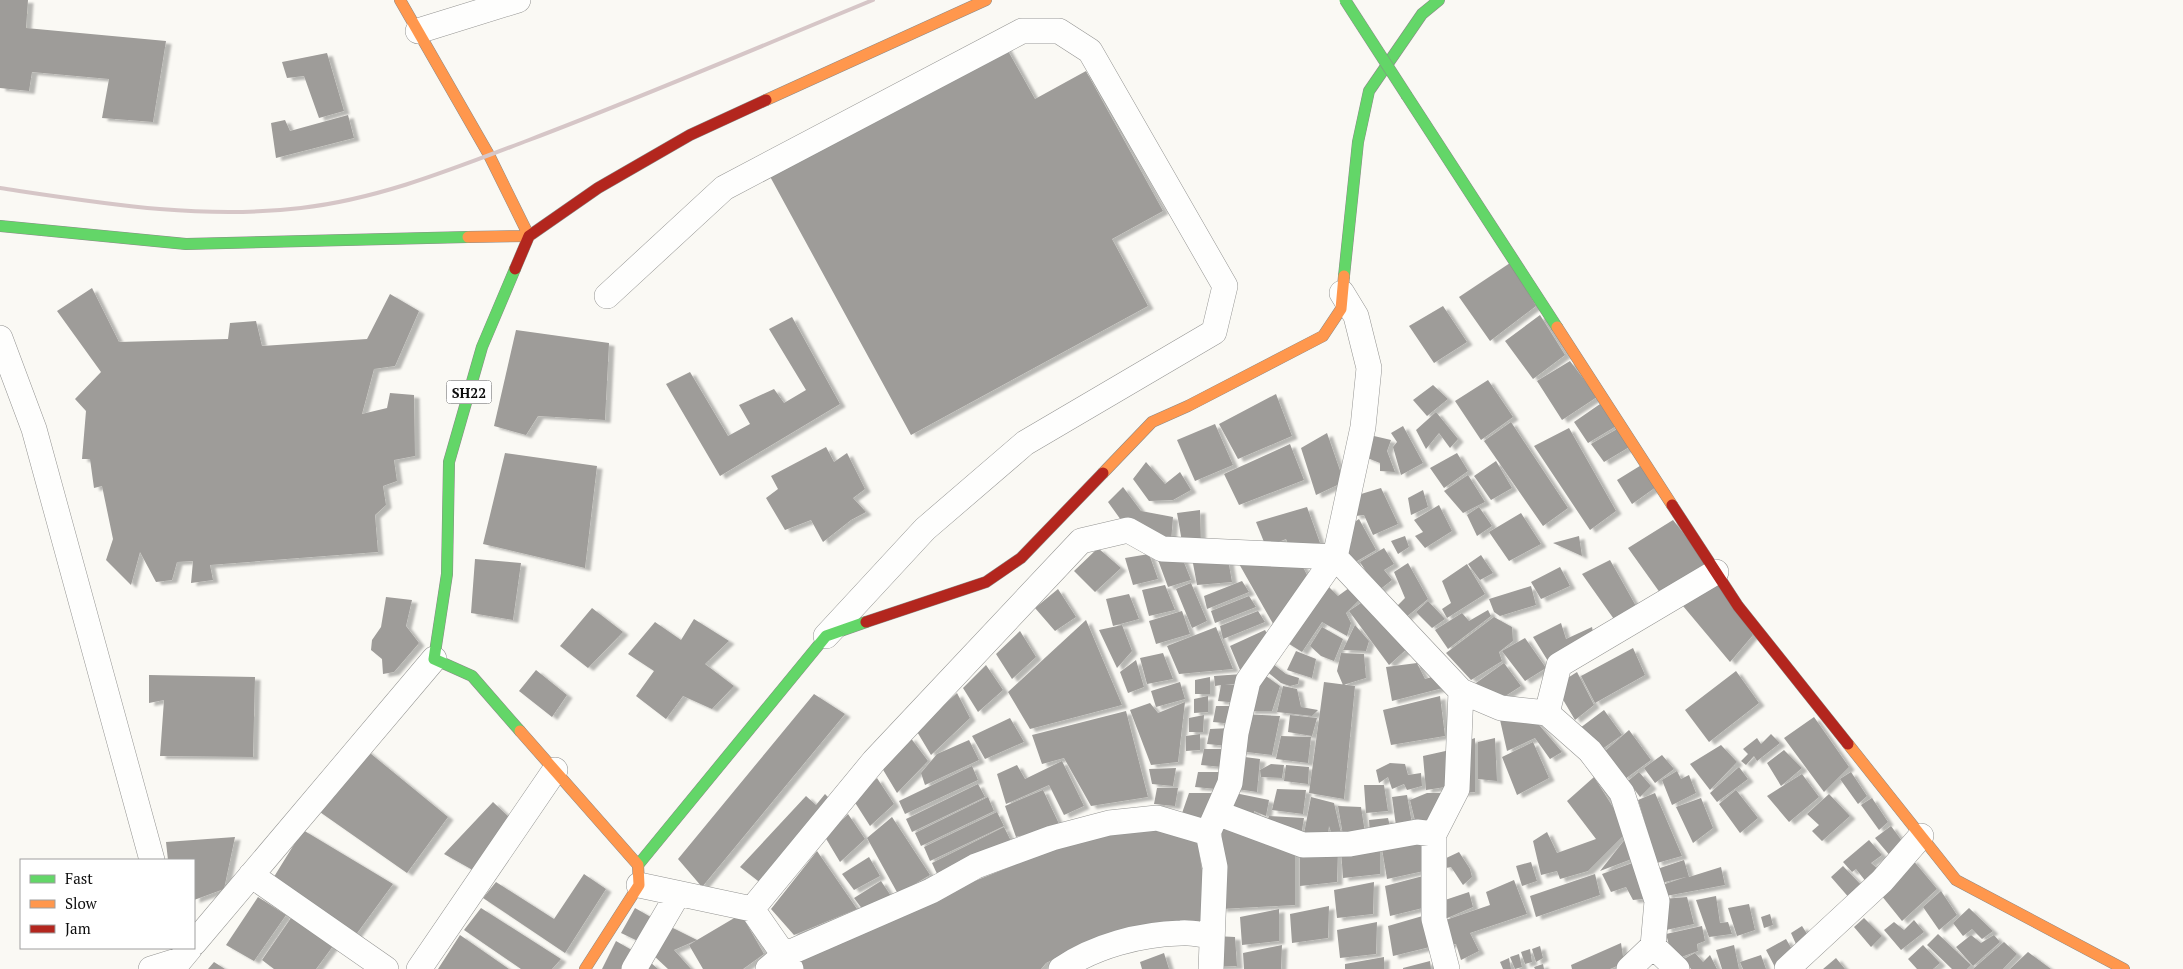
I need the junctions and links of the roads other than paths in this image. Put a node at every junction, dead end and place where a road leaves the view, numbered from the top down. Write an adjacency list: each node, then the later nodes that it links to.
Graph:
1 (400, 0): 6 (street)
2 (518, 0): 6 (street)
3 (986, 0): 8 (street)
4 (1346, 0): 13 (street, bridge)
5 (1439, 0): 9 (street)
6 (418, 31): 8 (street)
7 (0, 226): 8 (street)
8 (529, 236): 15 (street, SH22)
9 (1342, 293): 12 (street); 14 (street)
10 (607, 296): 14 (street)
11 (0, 338): 22 (street)
12 (1335, 557): 16 (street); 19 (street); 26 (street)
13 (1716, 572): 17 (street); 21 (street)
14 (826, 636): 24 (street)
15 (434, 659): 18 (street); 23 (street)
16 (1461, 691): 17 (street); 20 (street)
17 (1547, 713): 29 (street)
18 (555, 770): 24 (street); 34 (street)
19 (1212, 823): 20 (street); 27 (street); 31 (street)
20 (1434, 834): 39 (street)
21 (1921, 836): 42 (street); 43 (street)
22 (152, 859)
23 (251, 875): 28 (street); 33 (street)
24 (639, 875): 25 (street); 35 (street)
25 (678, 894): 26 (street); 36 (street)
26 (752, 909): 31 (street)
27 (1212, 936): 37 (street); 38 (street)
28 (195, 941)
29 (1653, 946): 40 (street); 41 (street)
30 (184, 954): 32 (street)
31 (781, 964)
32 (151, 969)
33 (386, 969)
34 (419, 969)
35 (585, 969)
36 (634, 969)
37 (1061, 969)
38 (1211, 969)
39 (1447, 969)
40 (1629, 969)
41 (1677, 969)
42 (1787, 969)
43 (2124, 969)

